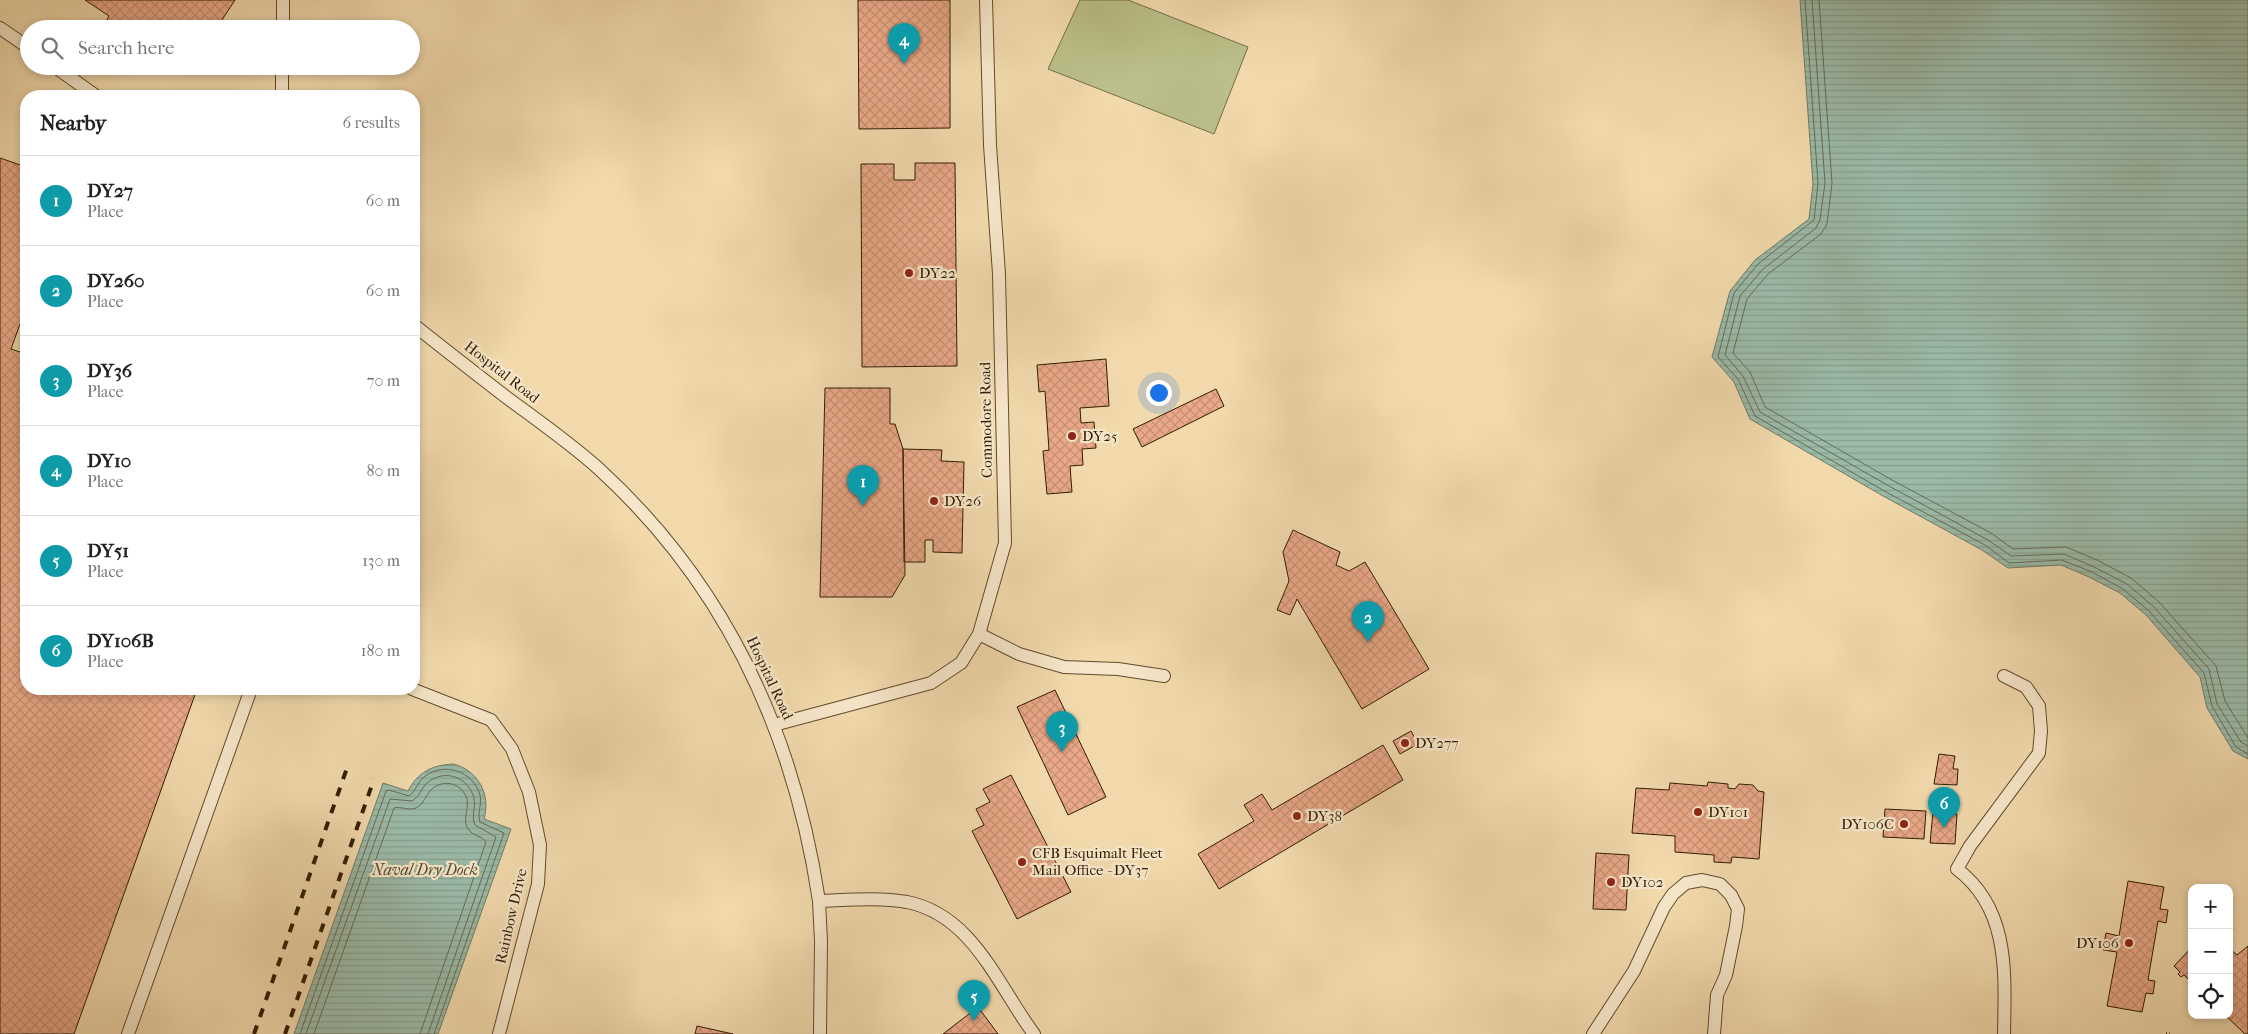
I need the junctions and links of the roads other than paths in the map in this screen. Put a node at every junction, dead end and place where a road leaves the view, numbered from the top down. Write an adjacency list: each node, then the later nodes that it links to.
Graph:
1 (283, 0): 3 (lane)
2 (986, 0): 11 (lane, Commodore Road)
3 (282, 20)
4 (0, 28): 5 (lane)
5 (20, 42)
6 (67, 75): 8 (lane)
7 (282, 75): 9 (lane)
8 (88, 90)
9 (282, 90)
10 (420, 330): 16 (lane, Hospital Road)
11 (979, 634): 12 (lane); 16 (lane, Commodore Road)
12 (1164, 676)
13 (2004, 676): 24 (lane)
14 (420, 692): 19 (lane, Rainbow Drive)
15 (249, 695): 18 (lane)
16 (774, 725): 17 (lane, Hospital Road)
17 (819, 901): 20 (lane); 21 (lane)
18 (128, 1034)
19 (499, 1034)
20 (820, 1034)
21 (1034, 1034)
22 (1593, 1034): 23 (lane)
23 (1714, 1034)
24 (2004, 1034)

